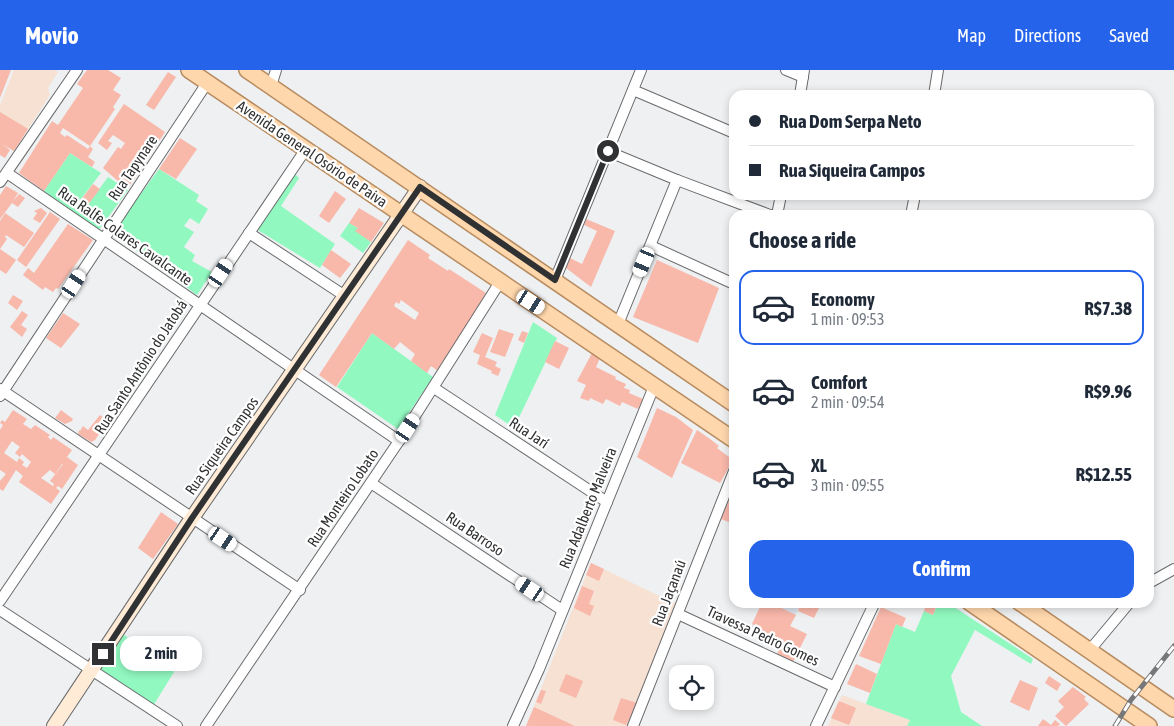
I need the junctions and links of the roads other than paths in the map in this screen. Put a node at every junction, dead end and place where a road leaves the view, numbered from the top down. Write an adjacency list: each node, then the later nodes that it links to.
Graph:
1 (77, 70): 17 (street)
2 (189, 70): 9 (main road, Avenida General Osório de Paiva)
3 (247, 70): 10 (main road)
4 (276, 70): 10 (street)
5 (641, 70): 11 (street)
6 (786, 70): 8 (street)
7 (938, 70): 13 (street)
8 (804, 73): 12 (street)
9 (207, 83): 15 (main road, Avenida General Osório de Paiva); 26 (street, Rua Tapynare)
10 (271, 86): 20 (main road)
11 (633, 90): 14 (street); 16 (street)
12 (801, 90)
13 (935, 90)
14 (729, 131)
15 (306, 149): 24 (main road, Avenida General Osório de Paiva); 25 (street, Rua Santo Antônio do Jatobá)
16 (608, 151): 18 (street); 28 (street)
17 (7, 172): 19 (street); 26 (street, Rua Ralfe Colares Cavalcante)
18 (677, 180): 21 (street); 27 (street)
19 (0, 182)
20 (420, 187): 24 (street, Rua Siqueira Campos); 28 (main road)
21 (729, 200)
22 (730, 200): 23 (street)
23 (757, 210)
24 (401, 214): 29 (main road, Avenida General Osório de Paiva); 31 (street, Rua Siqueira Campos)
25 (249, 232): 31 (street); 32 (street, Rua Santo Antônio do Jatobá)
26 (104, 238): 32 (street, Rua Ralfe Colares Cavalcante); 37 (street, Rua Tapynare)
27 (651, 246): 30 (street); 33 (street)
28 (555, 280): 33 (main road)
29 (500, 282): 35 (main road, Avenida General Osório de Paiva); 36 (street, Rua Monteiro Lobato)
30 (729, 282)
31 (345, 296): 34 (street, Rua Siqueira Campos)
32 (199, 306): 34 (street, Rua Ralfe Colares Cavalcante); 41 (street, Rua Santo Antônio do Jatobá)
33 (618, 324): 38 (main road)
34 (295, 369): 40 (street, Rua Ralfe Colares Cavalcante); 45 (street, Rua Siqueira Campos)
35 (655, 384): 39 (main road, Avenida General Osório de Paiva); 44 (street, Rua Adalberto Malveira)
36 (434, 388): 40 (street, Rua Monteiro Lobato); 44 (street, Rua Jarí)
37 (1, 392): 41 (street)
38 (729, 401)
39 (729, 436)
40 (399, 441): 42 (street, Rua Monteiro Lobato)
41 (100, 457): 45 (street); 49 (street, Rua Santo Antônio do Jatobá)
42 (371, 483): 48 (street, Rua Monteiro Lobato); 55 (street, Rua Barroso)
43 (729, 484): 56 (street, Rua Jaçanaú)
44 (607, 502): 55 (street, Rua Adalberto Malveira)
45 (192, 518): 48 (street); 58 (street, Rua Siqueira Campos)
46 (1174, 568): 47 (street)
47 (1154, 580)
48 (300, 590): 64 (street, Rua Monteiro Lobato)
49 (0, 601)
50 (872, 608): 59 (street)
51 (978, 608): 61 (main road)
52 (1028, 608): 57 (main road)
53 (1125, 608): 57 (street)
54 (0, 610): 58 (street)
55 (562, 610): 65 (street, Rua Adalberto Malveira)
56 (678, 614): 59 (street, Travessa Pedro Gomes); 66 (street, Rua Jaçanaú)
57 (1089, 651): 60 (main road)
58 (93, 669): 62 (street, Rua Siqueira Campos); 63 (street)
59 (835, 686): 67 (street)
60 (1174, 709)
61 (1144, 724)
62 (54, 726)
63 (177, 726)
64 (206, 726)
65 (514, 726)
66 (633, 726)
67 (816, 726)

